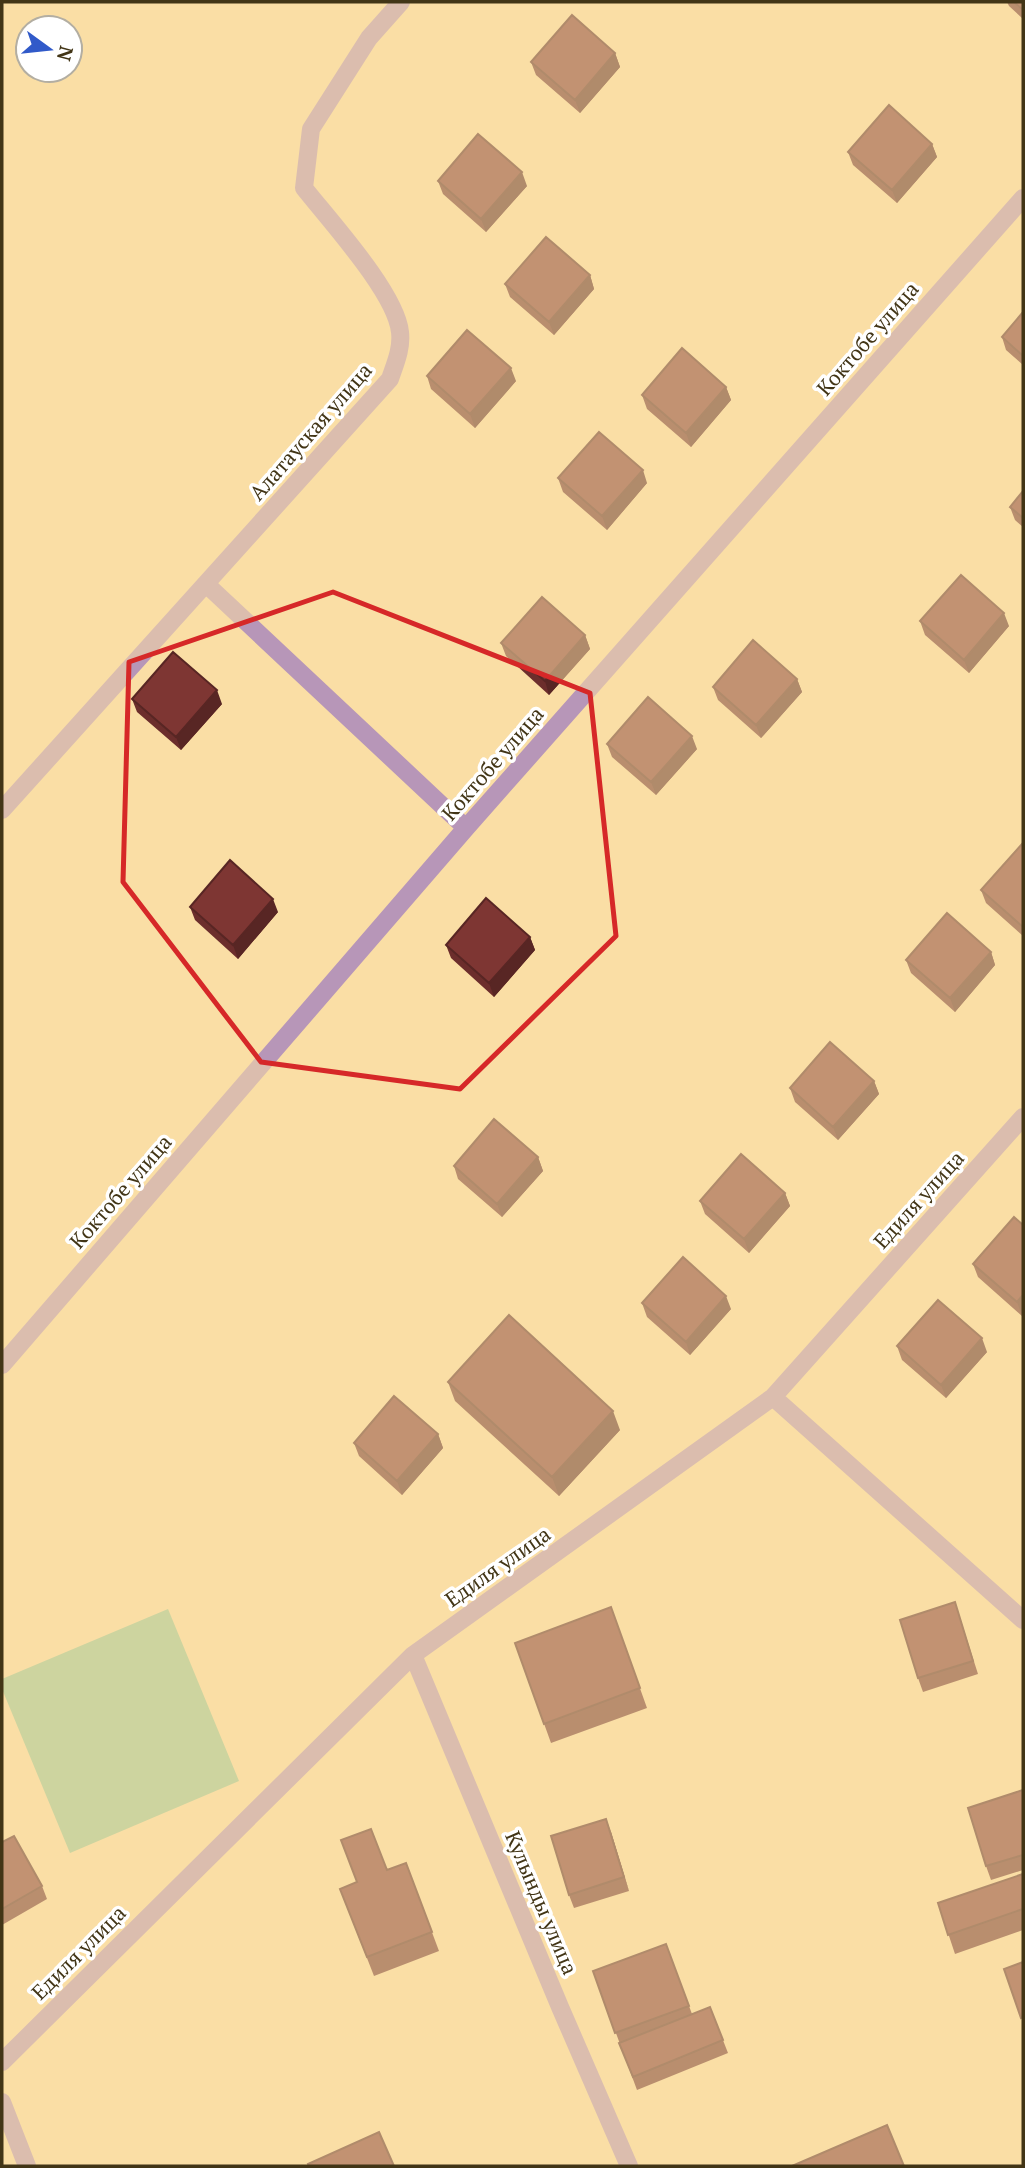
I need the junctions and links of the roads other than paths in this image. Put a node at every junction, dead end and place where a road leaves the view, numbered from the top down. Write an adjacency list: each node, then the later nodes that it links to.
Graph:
1 (401, 2): 3 (street, Алатауская улица)
2 (1023, 198): 5 (street, Коктобе улица)
3 (206, 584): 4 (street, Алатауская улица); 5 (street)
4 (2, 810)
5 (466, 828): 7 (street, Коктобе улица)
6 (1023, 1116): 8 (street, Едиля улица)
7 (2, 1365)
8 (773, 1397): 9 (street); 10 (street, Едиля улица)
9 (1023, 1620)
10 (413, 1655): 11 (street, Едиля улица); 14 (street, Кулынды улица)
11 (2, 2062)
12 (2, 2102): 13 (street)
13 (27, 2166)
14 (629, 2166)

